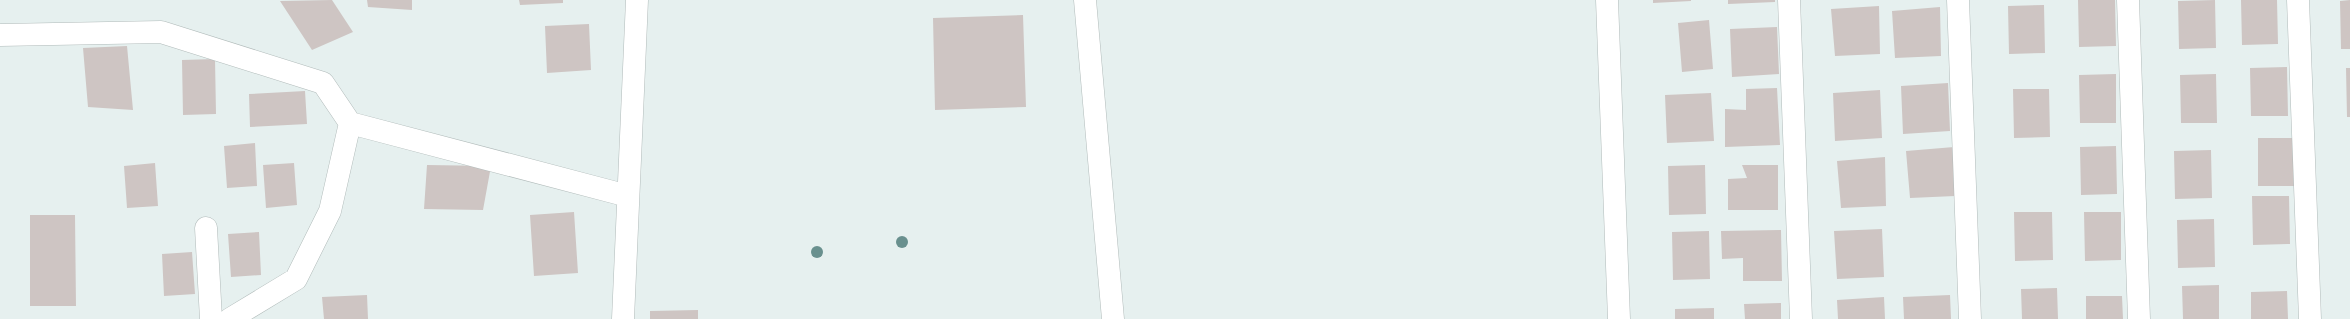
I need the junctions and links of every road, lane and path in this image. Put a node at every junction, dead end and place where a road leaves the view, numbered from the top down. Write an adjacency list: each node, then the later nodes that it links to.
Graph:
1 (637, 0): 10 (street)
2 (1085, 0): 15 (street)
3 (1606, 0): 16 (street)
4 (1789, 0): 17 (street)
5 (1958, 0): 18 (street)
6 (2128, 0): 19 (street)
7 (2298, 0): 20 (street)
8 (0, 35): 9 (street)
9 (350, 123): 10 (street); 13 (street)
10 (628, 196): 14 (street)
11 (206, 228): 12 (street)
12 (211, 319)
13 (230, 319)
14 (623, 319)
15 (1114, 319)
16 (1620, 319)
17 (1802, 319)
18 (1970, 319)
19 (2139, 319)
20 (2310, 319)

